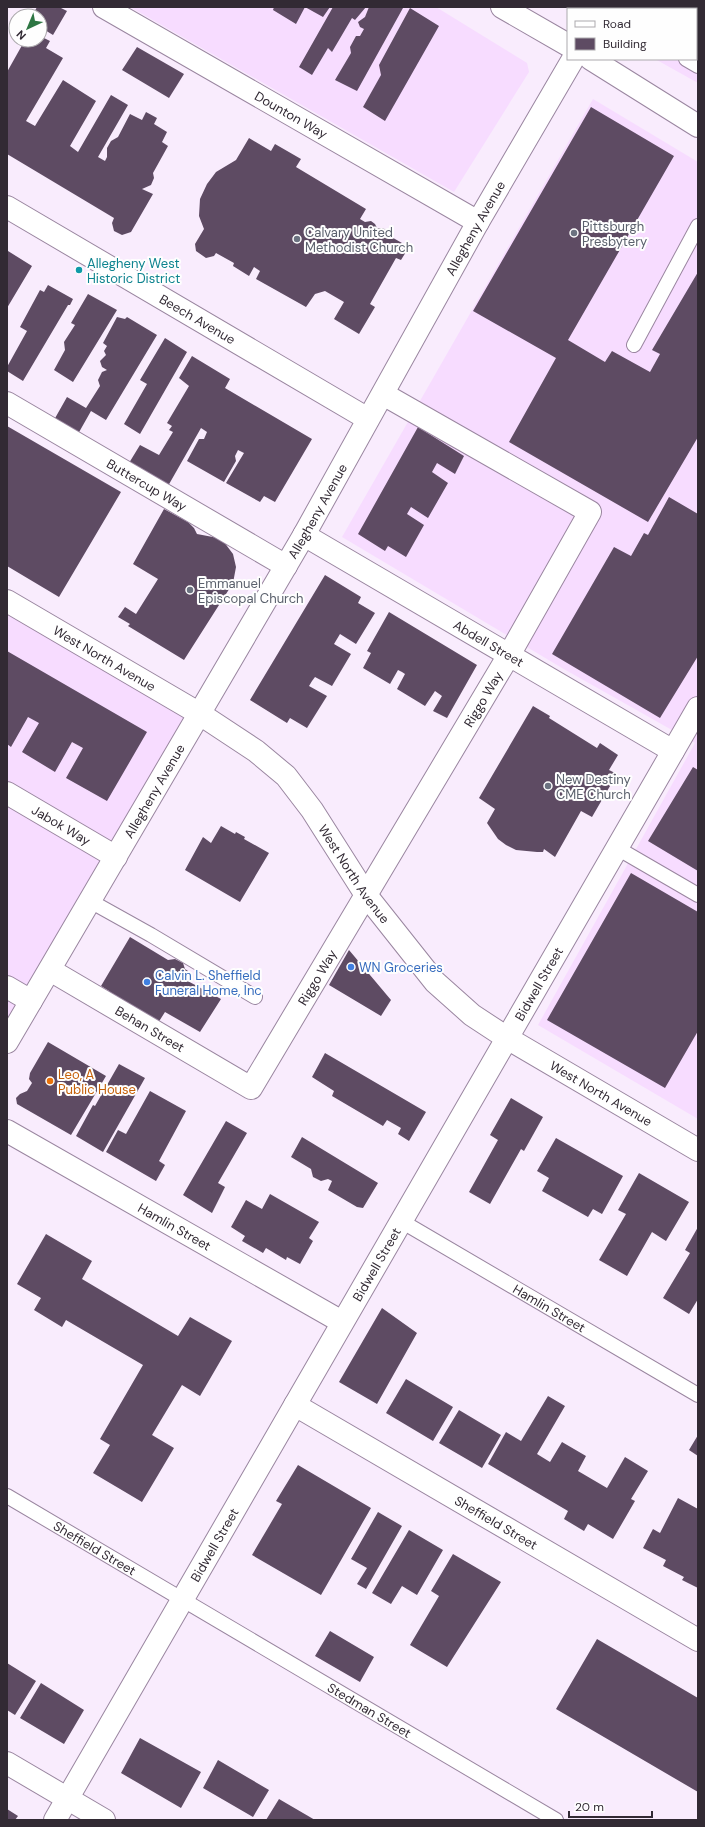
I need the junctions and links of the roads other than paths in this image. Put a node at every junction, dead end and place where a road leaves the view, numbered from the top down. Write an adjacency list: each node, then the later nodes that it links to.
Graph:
1 (104, 7): 10 (street, Dounton Way)
2 (502, 7): 3 (street)
3 (567, 44)
4 (572, 60): 10 (street, Allegheny Avenue)
5 (593, 60): 8 (street)
6 (688, 60): 7 (lane)
7 (698, 66)
8 (697, 123)
9 (7, 207): 15 (street, Beech Avenue)
10 (478, 222): 13 (street, Allegheny Avenue)
11 (698, 226): 12 (lane)
12 (634, 345)
13 (383, 394): 15 (street, Allegheny Avenue); 19 (street, Riggo Way)
14 (7, 403): 17 (street, Buttercup Way)
15 (368, 419): 16 (street, Allegheny Avenue)
16 (304, 535): 17 (street, Allegheny Avenue); 19 (street, Abdell Street)
17 (286, 566): 21 (street, Allegheny Avenue)
18 (7, 601): 21 (street, West North Avenue)
19 (509, 655): 22 (street, Abdell Street); 26 (street, Riggo Way)
20 (698, 708): 22 (street, Bidwell Street)
21 (200, 714): 25 (street, Allegheny Avenue); 26 (street, West North Avenue)
22 (673, 751): 24 (street, Bidwell Street)
23 (7, 793): 25 (street, Jabok Way)
24 (617, 848): 27 (lane); 33 (street, Bidwell Street)
25 (116, 857): 28 (street, Allegheny Avenue)
26 (366, 895): 33 (street, West North Avenue); 35 (street, Riggo Way)
27 (698, 895)
28 (90, 901): 29 (street, Allegheny Avenue); 31 (lane)
29 (50, 970): 32 (street, Allegheny Avenue); 35 (street, Behan Street)
30 (7, 987): 32 (street)
31 (255, 997)
32 (31, 1001): 34 (street, Allegheny Avenue)
33 (507, 1038): 37 (street, West North Avenue); 38 (street, Bidwell Street)
34 (7, 1042)
35 (251, 1088)
36 (7, 1131): 39 (street, Hamlin Street)
37 (698, 1150)
38 (400, 1221): 39 (street, Bidwell Street); 40 (lane, Hamlin Street)
39 (342, 1322): 41 (street, Bidwell Street)
40 (698, 1395)
41 (295, 1405): 43 (street, Bidwell Street); 44 (street, Sheffield Street)
42 (8, 1497): 43 (lane, Sheffield Street)
43 (182, 1600): 46 (street, Bidwell Street); 49 (lane, Stedman Street)
44 (698, 1640)
45 (7, 1763): 46 (street)
46 (67, 1798): 47 (street, Bidwell Street); 48 (street)
47 (55, 1820)
48 (104, 1820)
49 (556, 1820)

